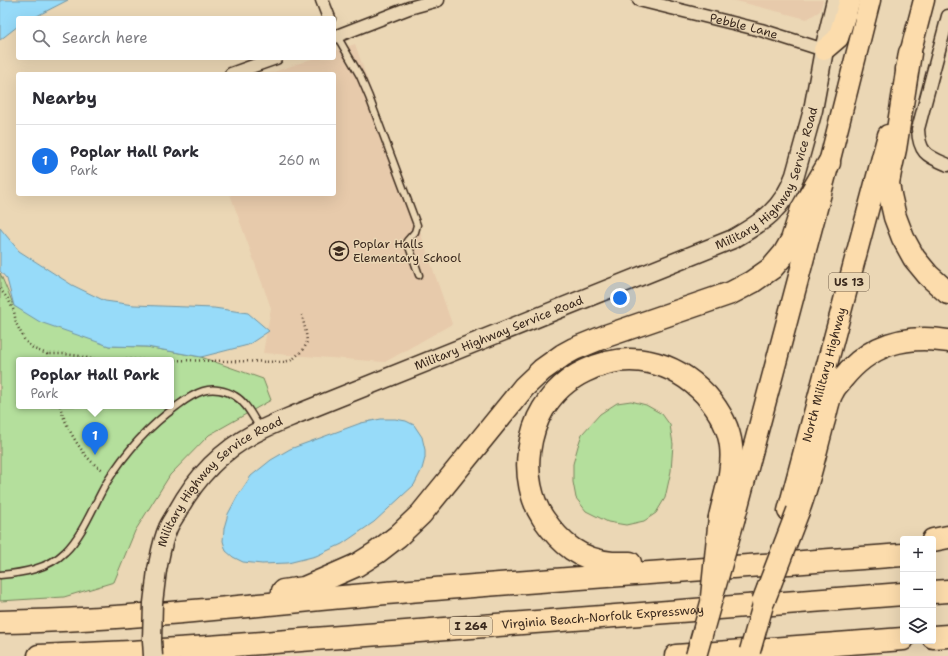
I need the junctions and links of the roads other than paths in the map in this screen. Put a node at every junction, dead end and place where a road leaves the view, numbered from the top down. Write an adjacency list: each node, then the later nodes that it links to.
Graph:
1 (322, 0): 8 (street)
2 (438, 0): 10 (street)
3 (639, 0): 12 (street, Pebble Lane)
4 (836, 0): 12 (street, Military Highway Service Road)
5 (850, 0): 12 (main road)
6 (870, 0): 16 (main road)
7 (924, 0): 13 (main road, North Military Highway / US 13)
8 (328, 16)
9 (948, 16): 17 (street)
10 (336, 34)
11 (336, 36): 18 (lane)
12 (824, 50): 23 (street, Military Highway Service Road)
13 (910, 53): 19 (highway); 24 (main road, North Military Highway / US 13)
14 (270, 60): 15 (street)
15 (237, 72)
16 (829, 163): 25 (main road); 40 (highway)
17 (948, 165)
18 (419, 275)
19 (948, 293)
20 (948, 341): 24 (highway)
21 (174, 408): 23 (lane)
22 (172, 409): 34 (lane)
23 (261, 430): 47 (street, Military Highway Service Road, bridge)
24 (793, 511): 39 (highway, bridge)
25 (728, 517): 33 (highway); 38 (highway, bridge)
26 (948, 537): 27 (highway)
27 (936, 539)
28 (900, 545): 32 (highway)
29 (948, 552): 30 (highway)
30 (936, 553)
31 (900, 555): 32 (highway)
32 (815, 561): 33 (highway)
33 (745, 567): 40 (highway)
34 (0, 575)
35 (948, 591): 36 (highway)
36 (936, 592)
37 (900, 594): 46 (highway, Virginia Beach-Norfolk Expressway / I 264)
38 (712, 597): 49 (main road, bridge)
39 (763, 602): 45 (main road, bridge)
40 (179, 612): 41 (highway)
41 (0, 622)
42 (948, 636): 43 (highway)
43 (936, 637)
44 (900, 639): 48 (highway)
45 (749, 654)
46 (39, 656)
47 (153, 656)
48 (676, 656)
49 (696, 656)

